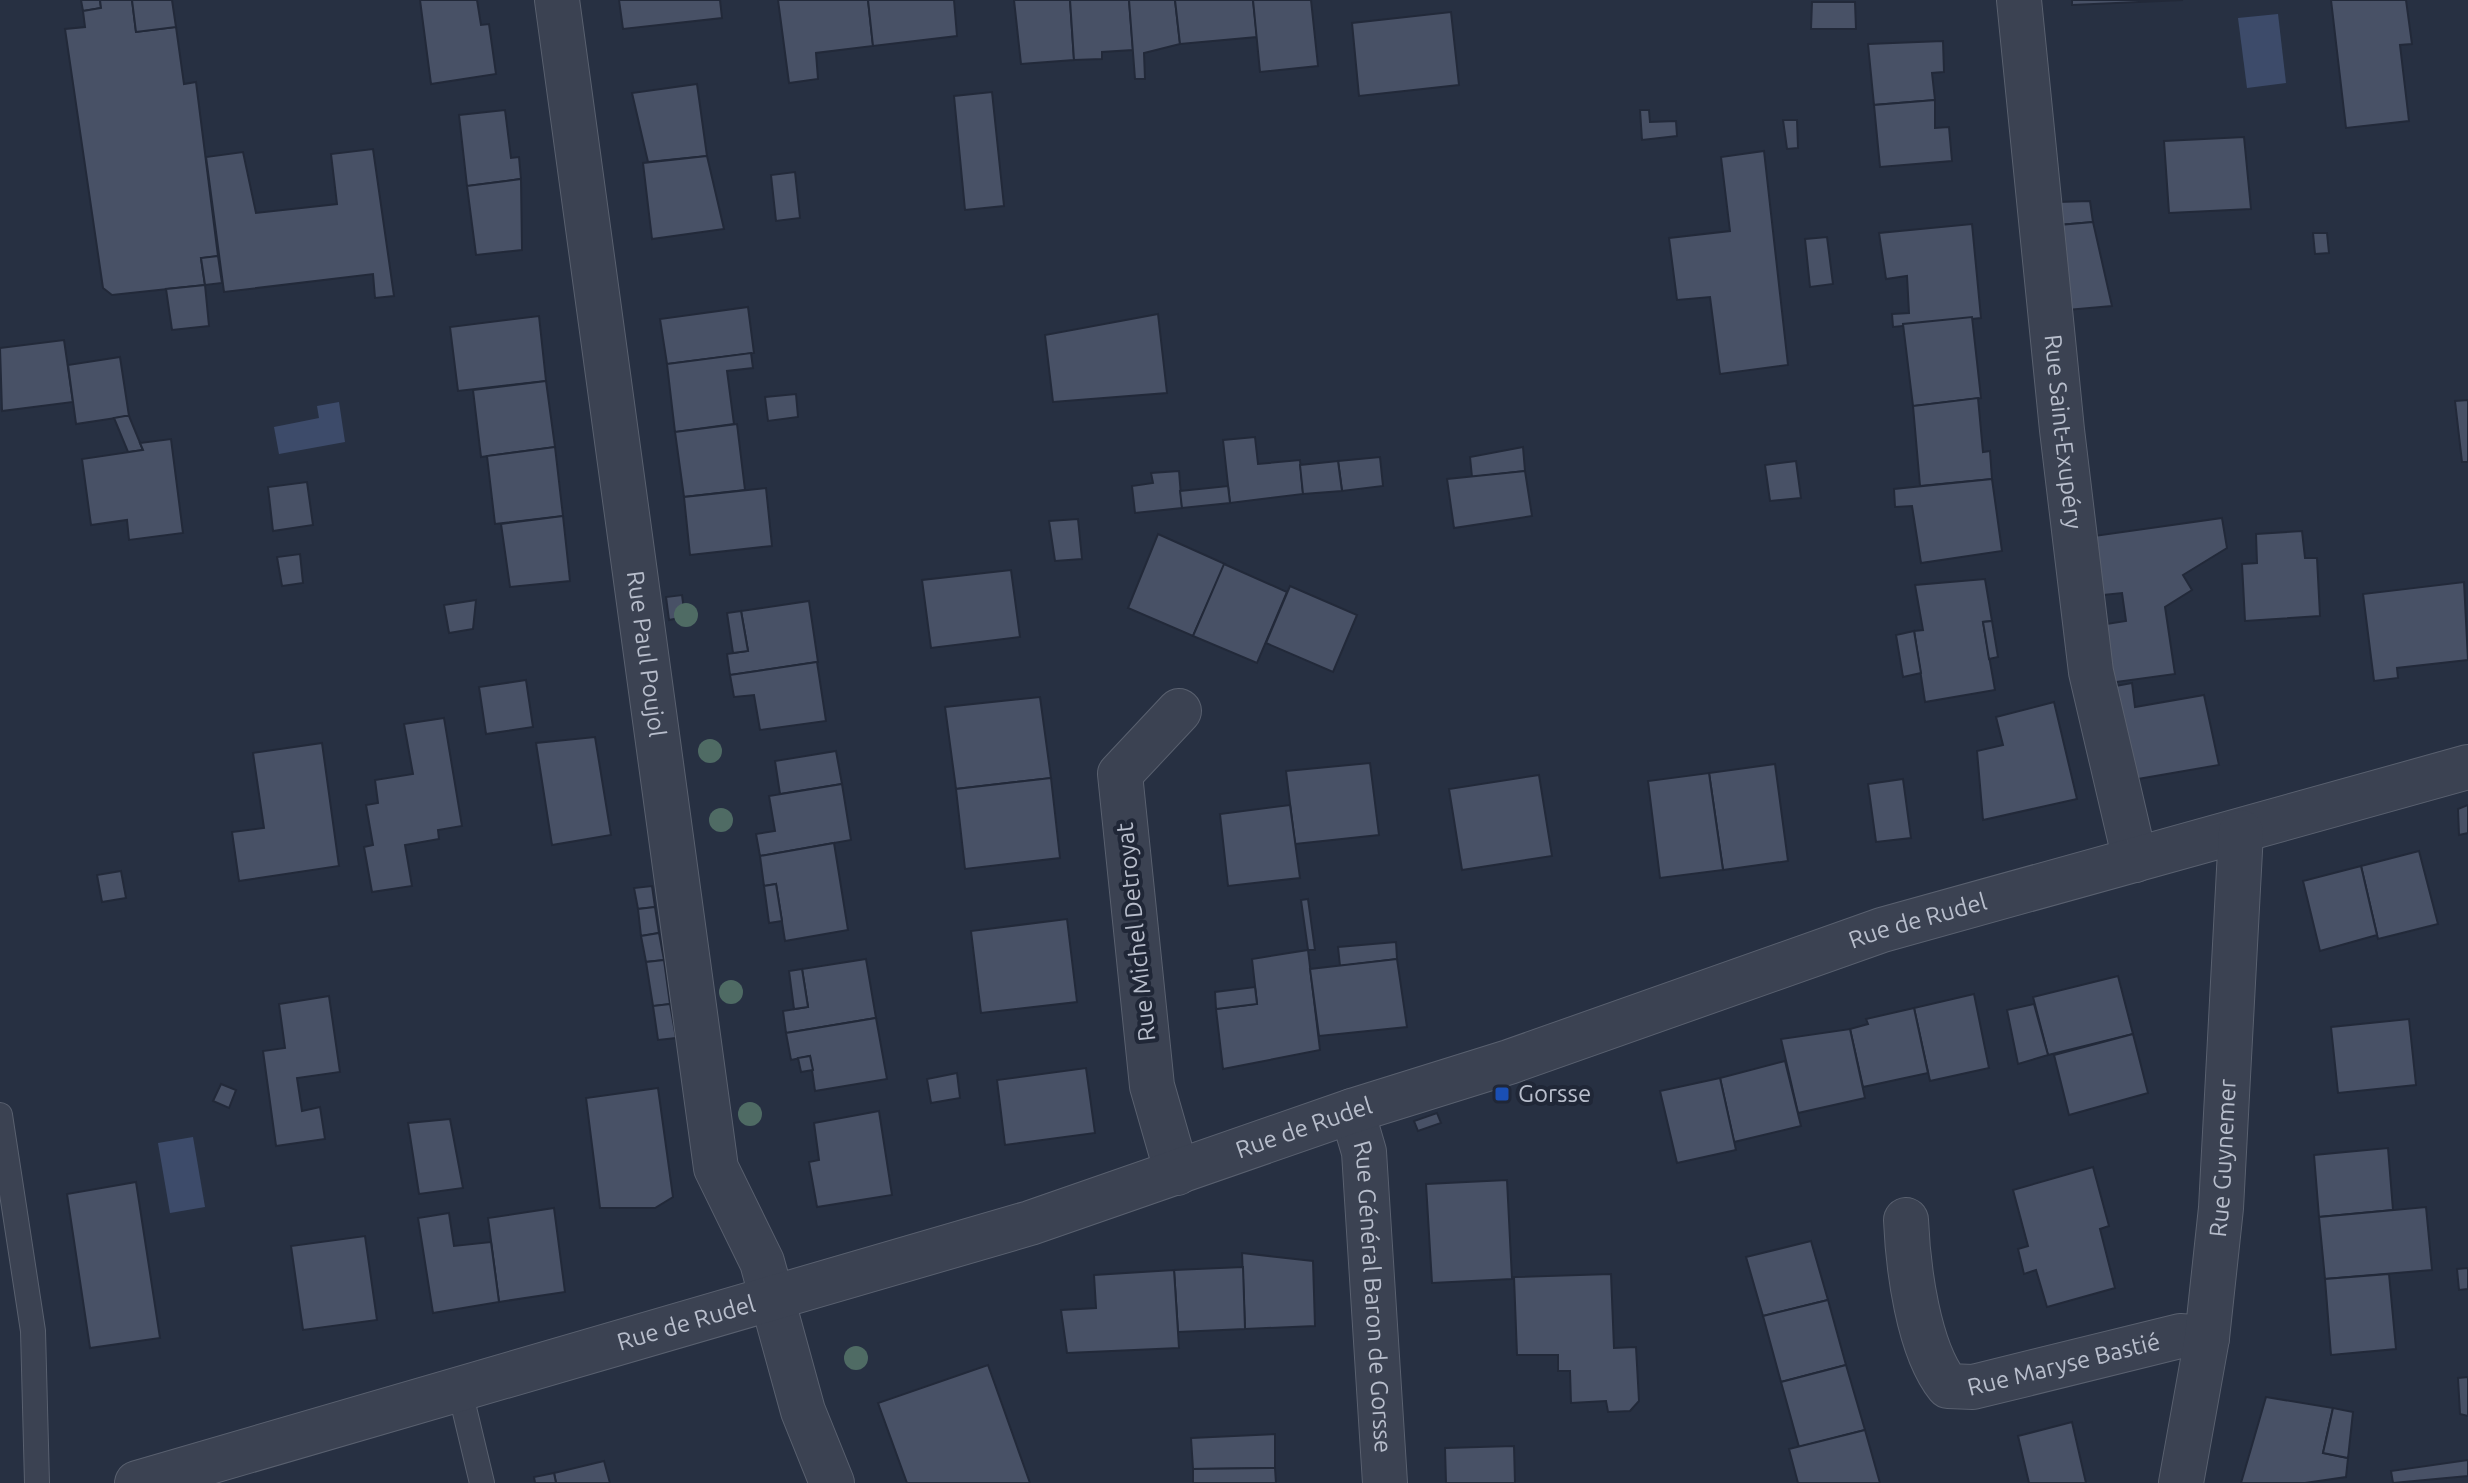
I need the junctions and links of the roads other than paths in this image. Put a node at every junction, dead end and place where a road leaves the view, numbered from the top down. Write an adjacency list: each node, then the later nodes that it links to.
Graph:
1 (557, 0): 11 (street, Rue Paul Poujol)
2 (2019, 0): 6 (street, Rue Saint-Exupéry)
3 (1179, 711): 9 (street, Rue Michel Detroyat)
4 (2468, 767): 5 (street, Rue de Rudel)
5 (2241, 832): 6 (street, Rue de Rudel); 12 (street, Rue Guynemer)
6 (2135, 860): 7 (street, Rue de Rudel)
7 (1352, 1111): 9 (street, Rue de Rudel); 18 (street, Rue Général Baron de Gorsse)
8 (0, 1115): 14 (lane)
9 (1177, 1173): 11 (street, Rue de Rudel)
10 (1906, 1220): 12 (street, Rue Maryse Bastié)
11 (772, 1297): 13 (street, Rue de Rudel); 17 (street, Rue Paul Poujol)
12 (2207, 1338): 19 (street, Rue Guynemer)
13 (459, 1387): 15 (street, Rue de Rudel); 16 (lane)
14 (37, 1483)
15 (137, 1483)
16 (482, 1483)
17 (832, 1483)
18 (1385, 1483)
19 (2181, 1483)

